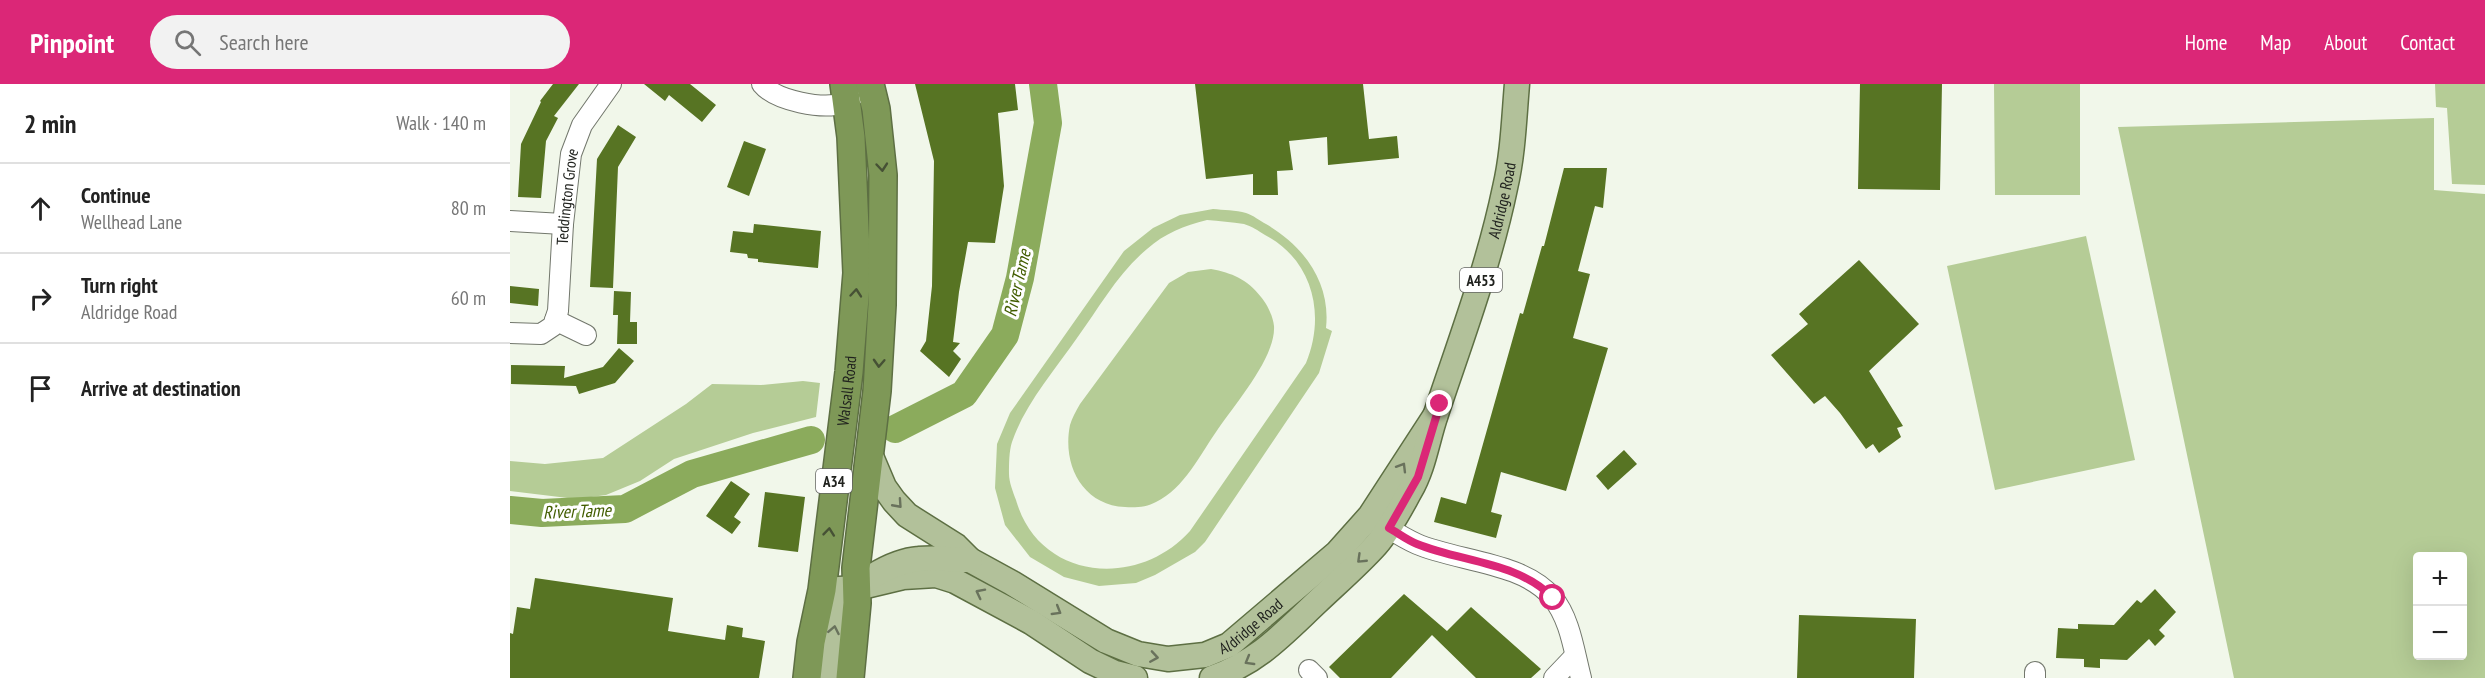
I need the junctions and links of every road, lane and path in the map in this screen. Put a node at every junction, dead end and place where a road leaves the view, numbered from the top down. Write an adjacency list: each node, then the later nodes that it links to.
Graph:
1 (611, 84): 8 (street, Teddington Grove)
2 (762, 84): 6 (street)
3 (870, 84): 12 (highway, Walsall Road / A34, one-way to 12)
4 (1517, 84): 13 (main road, Aldridge Road / A453)
5 (850, 90): 6 (street); 16 (highway, Walsall Road / A34, one-way to 5)
6 (789, 91)
7 (510, 221): 8 (street)
8 (563, 224): 9 (street, Teddington Grove)
9 (555, 320): 10 (street); 11 (street)
10 (510, 333)
11 (586, 335)
12 (870, 454): 14 (main road, Aldridge Road, one-way to 14); 15 (highway, Walsall Road / A34)
13 (1379, 522): 14 (main road, Aldridge Road / A453, one-way to 13); 17 (street); 22 (main road, Aldridge Road / A453, one-way to 22)
14 (970, 560): 15 (main road)
15 (864, 588): 16 (main road); 19 (main road, one-way to 15); 20 (highway, Walsall Road / A34); 21 (main road, one-way to 15)
16 (822, 590): 18 (highway, Walsall Road / A34)
17 (1575, 656): 23 (street); 24 (street)
18 (807, 678)
19 (827, 678)
20 (850, 678)
21 (1135, 678)
22 (1212, 678)
23 (1554, 678)
24 (1581, 678)

